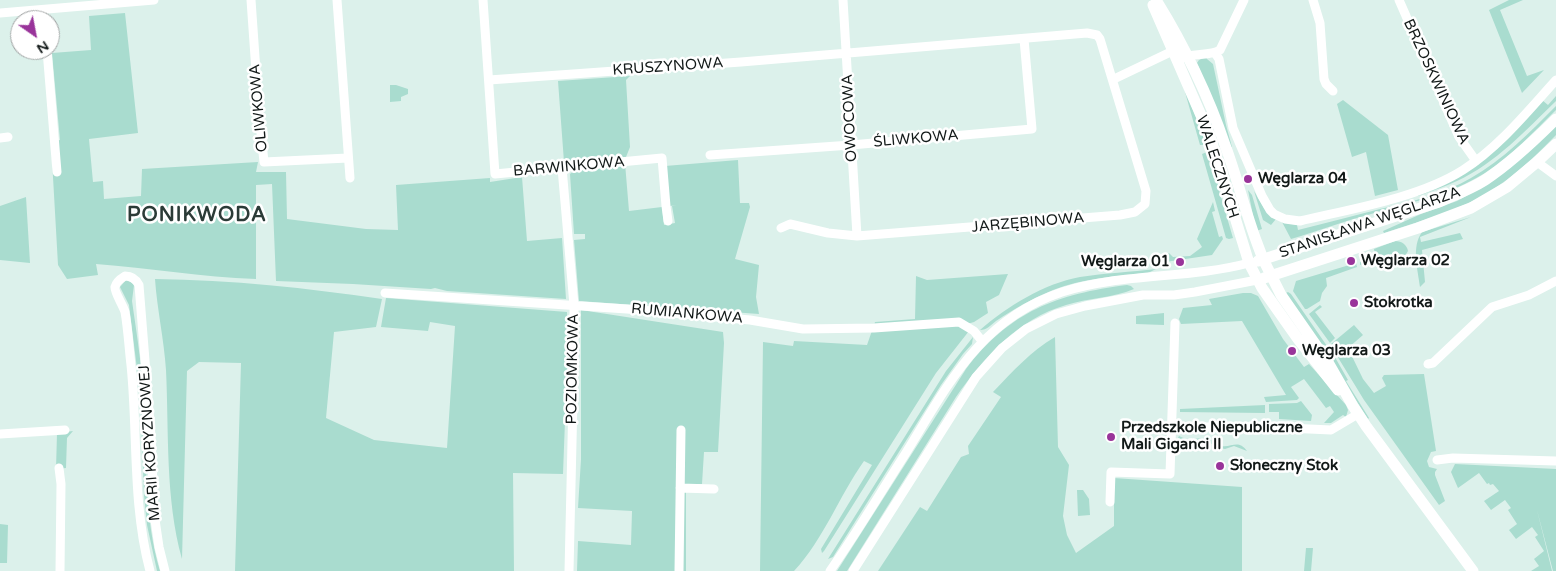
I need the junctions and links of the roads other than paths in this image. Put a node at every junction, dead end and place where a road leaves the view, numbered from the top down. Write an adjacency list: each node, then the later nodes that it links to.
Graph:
1 (154, 0): 11 (street)
2 (251, 0): 27 (street, OLIWKOWA)
3 (337, 0): 27 (street)
4 (483, 0): 20 (street, BARWINKOWA)
5 (843, 0): 15 (street, OWOCOWA)
6 (1151, 0): 17 (street, WALECZNYCH)
7 (1156, 0): 17 (street, WALECZNYCH)
8 (1244, 0): 16 (street)
9 (1313, 0): 22 (street)
10 (1399, 0): 28 (street, BRZOSKWINIOWA)
11 (83, 3): 12 (street)
12 (45, 9): 13 (street)
13 (0, 13)
14 (1024, 39): 15 (street, JARZĘBINOWA); 19 (street, JARZĘBINOWA); 25 (street, ŚLIWKOWA)
15 (847, 53): 20 (street, KRUSZYNOWA); 25 (street, OWOCOWA)
16 (1215, 53): 17 (street); 28 (street, WALECZNYCH)
17 (1179, 54): 19 (street); 37 (street, WALECZNYCH); 38 (street, WALECZNYCH)
18 (48, 60): 31 (street)
19 (1114, 79): 36 (street, JARZĘBINOWA)
20 (489, 80): 30 (street, BARWINKOWA)
21 (1556, 80): 28 (street)
22 (1333, 91)
23 (1556, 119): 37 (street, STANISŁAWA WĘGLARZA)
24 (1556, 144): 29 (street, STANISŁAWA WĘGLARZA)
25 (851, 145): 26 (street, ŚLIWKOWA); 36 (street, OWOCOWA)
26 (710, 155)
27 (348, 158): 33 (street)
28 (1476, 161)
29 (1537, 162): 32 (street); 39 (street, STANISŁAWA WĘGLARZA)
30 (562, 168): 34 (street, BARWINKOWA); 43 (street, POZIOMKOWA)
31 (58, 172)
32 (1556, 176)
33 (350, 178)
34 (668, 221)
35 (781, 228): 36 (street, JARZĘBINOWA)
36 (857, 236)
37 (1263, 259): 38 (street, STANISŁAWA WĘGLARZA); 39 (street, WALECZNYCH)
38 (1249, 264): 40 (street, WALECZNYCH); 45 (street)
39 (1271, 276): 40 (street, STANISŁAWA WĘGLARZA); 47 (street, WALECZNYCH)
40 (1257, 280): 47 (street, WALECZNYCH); 64 (street)
41 (1556, 280): 46 (street)
42 (385, 293): 43 (street, RUMIANKOWA)
43 (574, 305): 45 (street, RUMIANKOWA); 61 (street, POZIOMKOWA)
44 (1175, 323): 48 (street)
45 (982, 341): 63 (street)
46 (1428, 364)
47 (1356, 410): 48 (street); 65 (street)
48 (1171, 428): 57 (street)
49 (65, 430): 51 (street)
50 (681, 430): 55 (street)
51 (0, 434)
52 (1437, 460): 53 (street)
53 (1556, 461)
54 (60, 468): 58 (street)
55 (680, 488): 56 (street); 62 (street)
56 (714, 489)
57 (1110, 502)
58 (60, 571)
59 (150, 571): 60 (street, MARII KORYZNOWEJ)
60 (165, 571)
61 (569, 571)
62 (679, 571)
63 (830, 571)
64 (853, 571)
65 (1473, 571)

